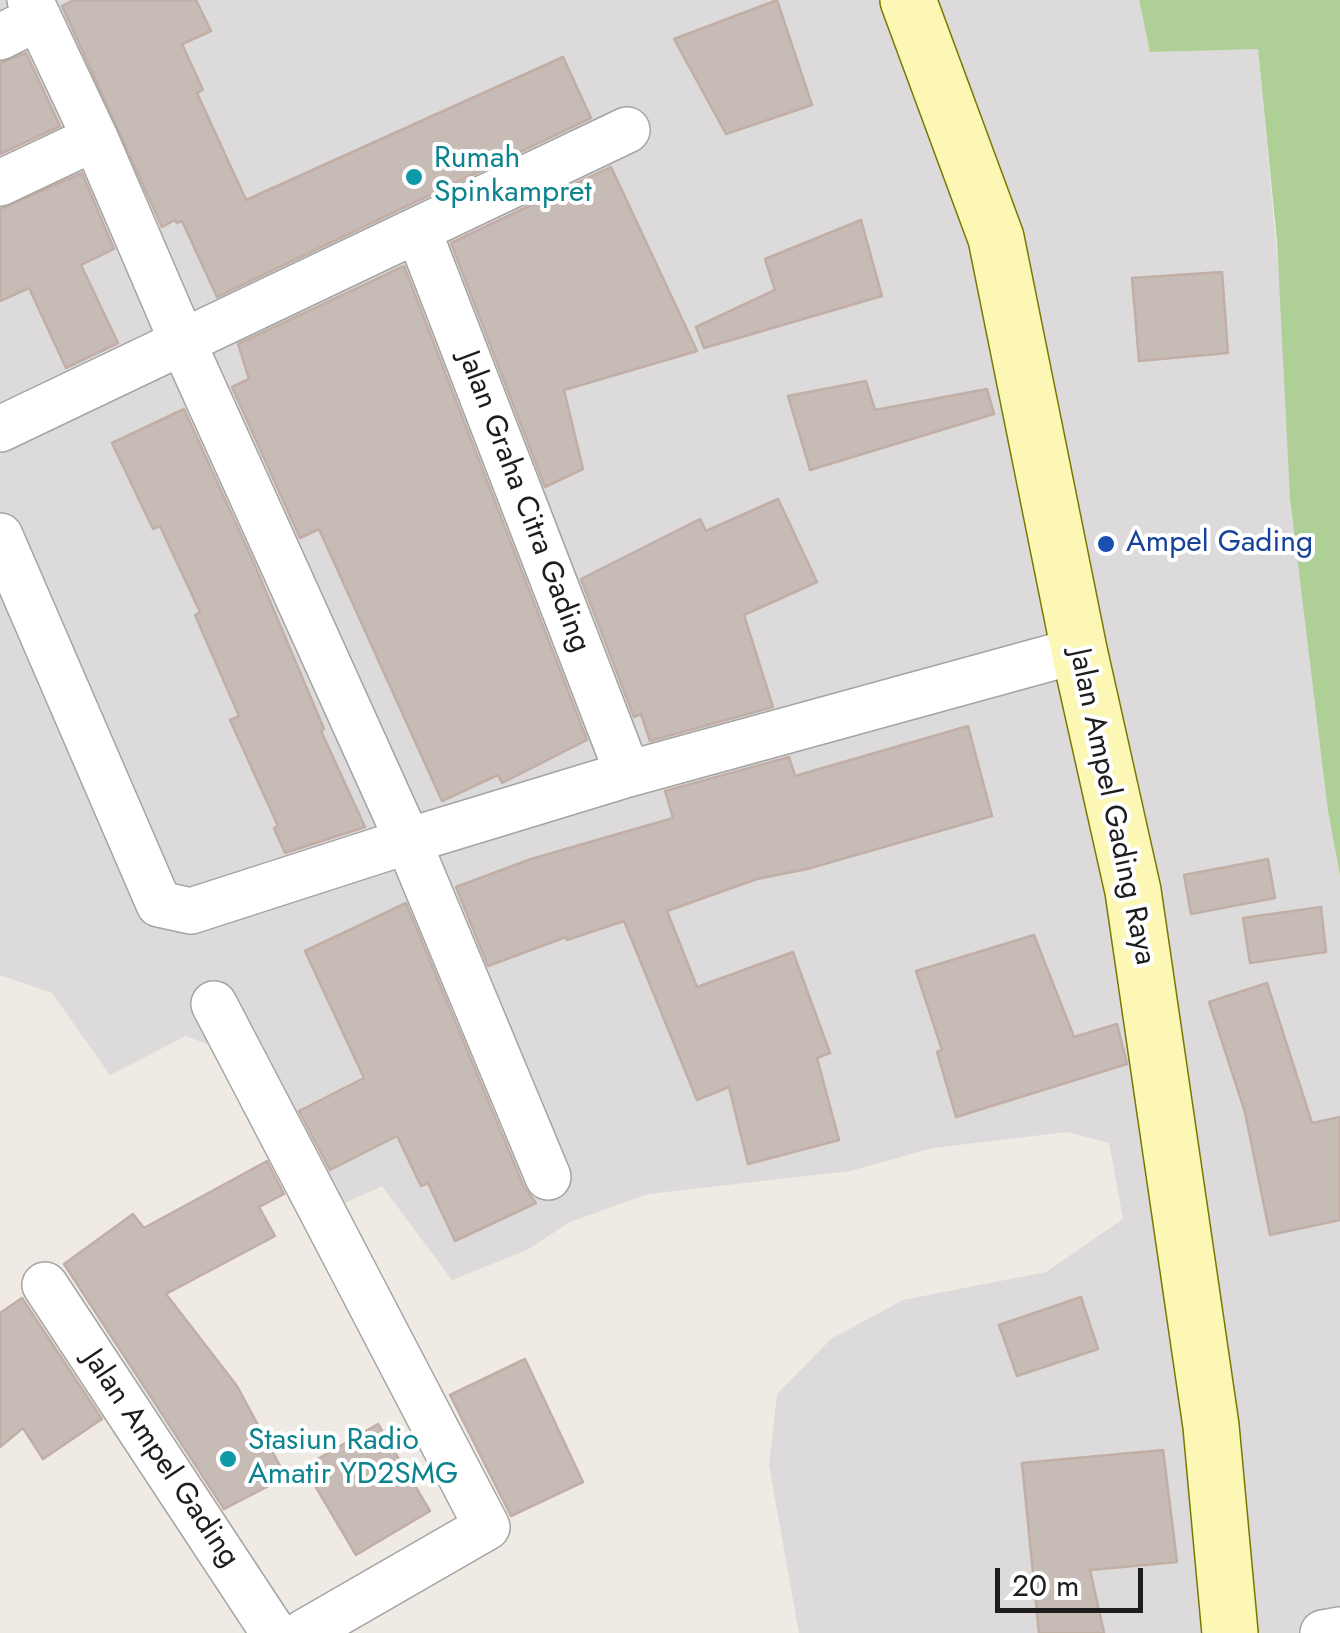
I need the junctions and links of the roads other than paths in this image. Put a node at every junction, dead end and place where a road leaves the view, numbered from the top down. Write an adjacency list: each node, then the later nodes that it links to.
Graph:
1 (908, 0): 10 (main road, Jalan Ampel Gading Raya)
2 (23, 18): 4 (street)
3 (627, 130): 6 (street)
4 (95, 138): 5 (street); 7 (street)
5 (0, 183)
6 (418, 230): 7 (street); 11 (street, Jalan Graha Citra Gading)
7 (182, 343): 8 (street); 12 (street)
8 (0, 429)
9 (0, 536): 12 (street)
10 (1079, 650): 11 (street); 19 (main road, Jalan Ampel Gading Raya)
11 (628, 774): 12 (street)
12 (408, 841): 14 (street)
13 (214, 1004): 18 (street)
14 (548, 1177)
15 (45, 1286): 17 (street, Jalan Ampel Gading)
16 (1340, 1630): 20 (street)
17 (274, 1633)
18 (303, 1633)
19 (1230, 1633)
20 (1323, 1633)

